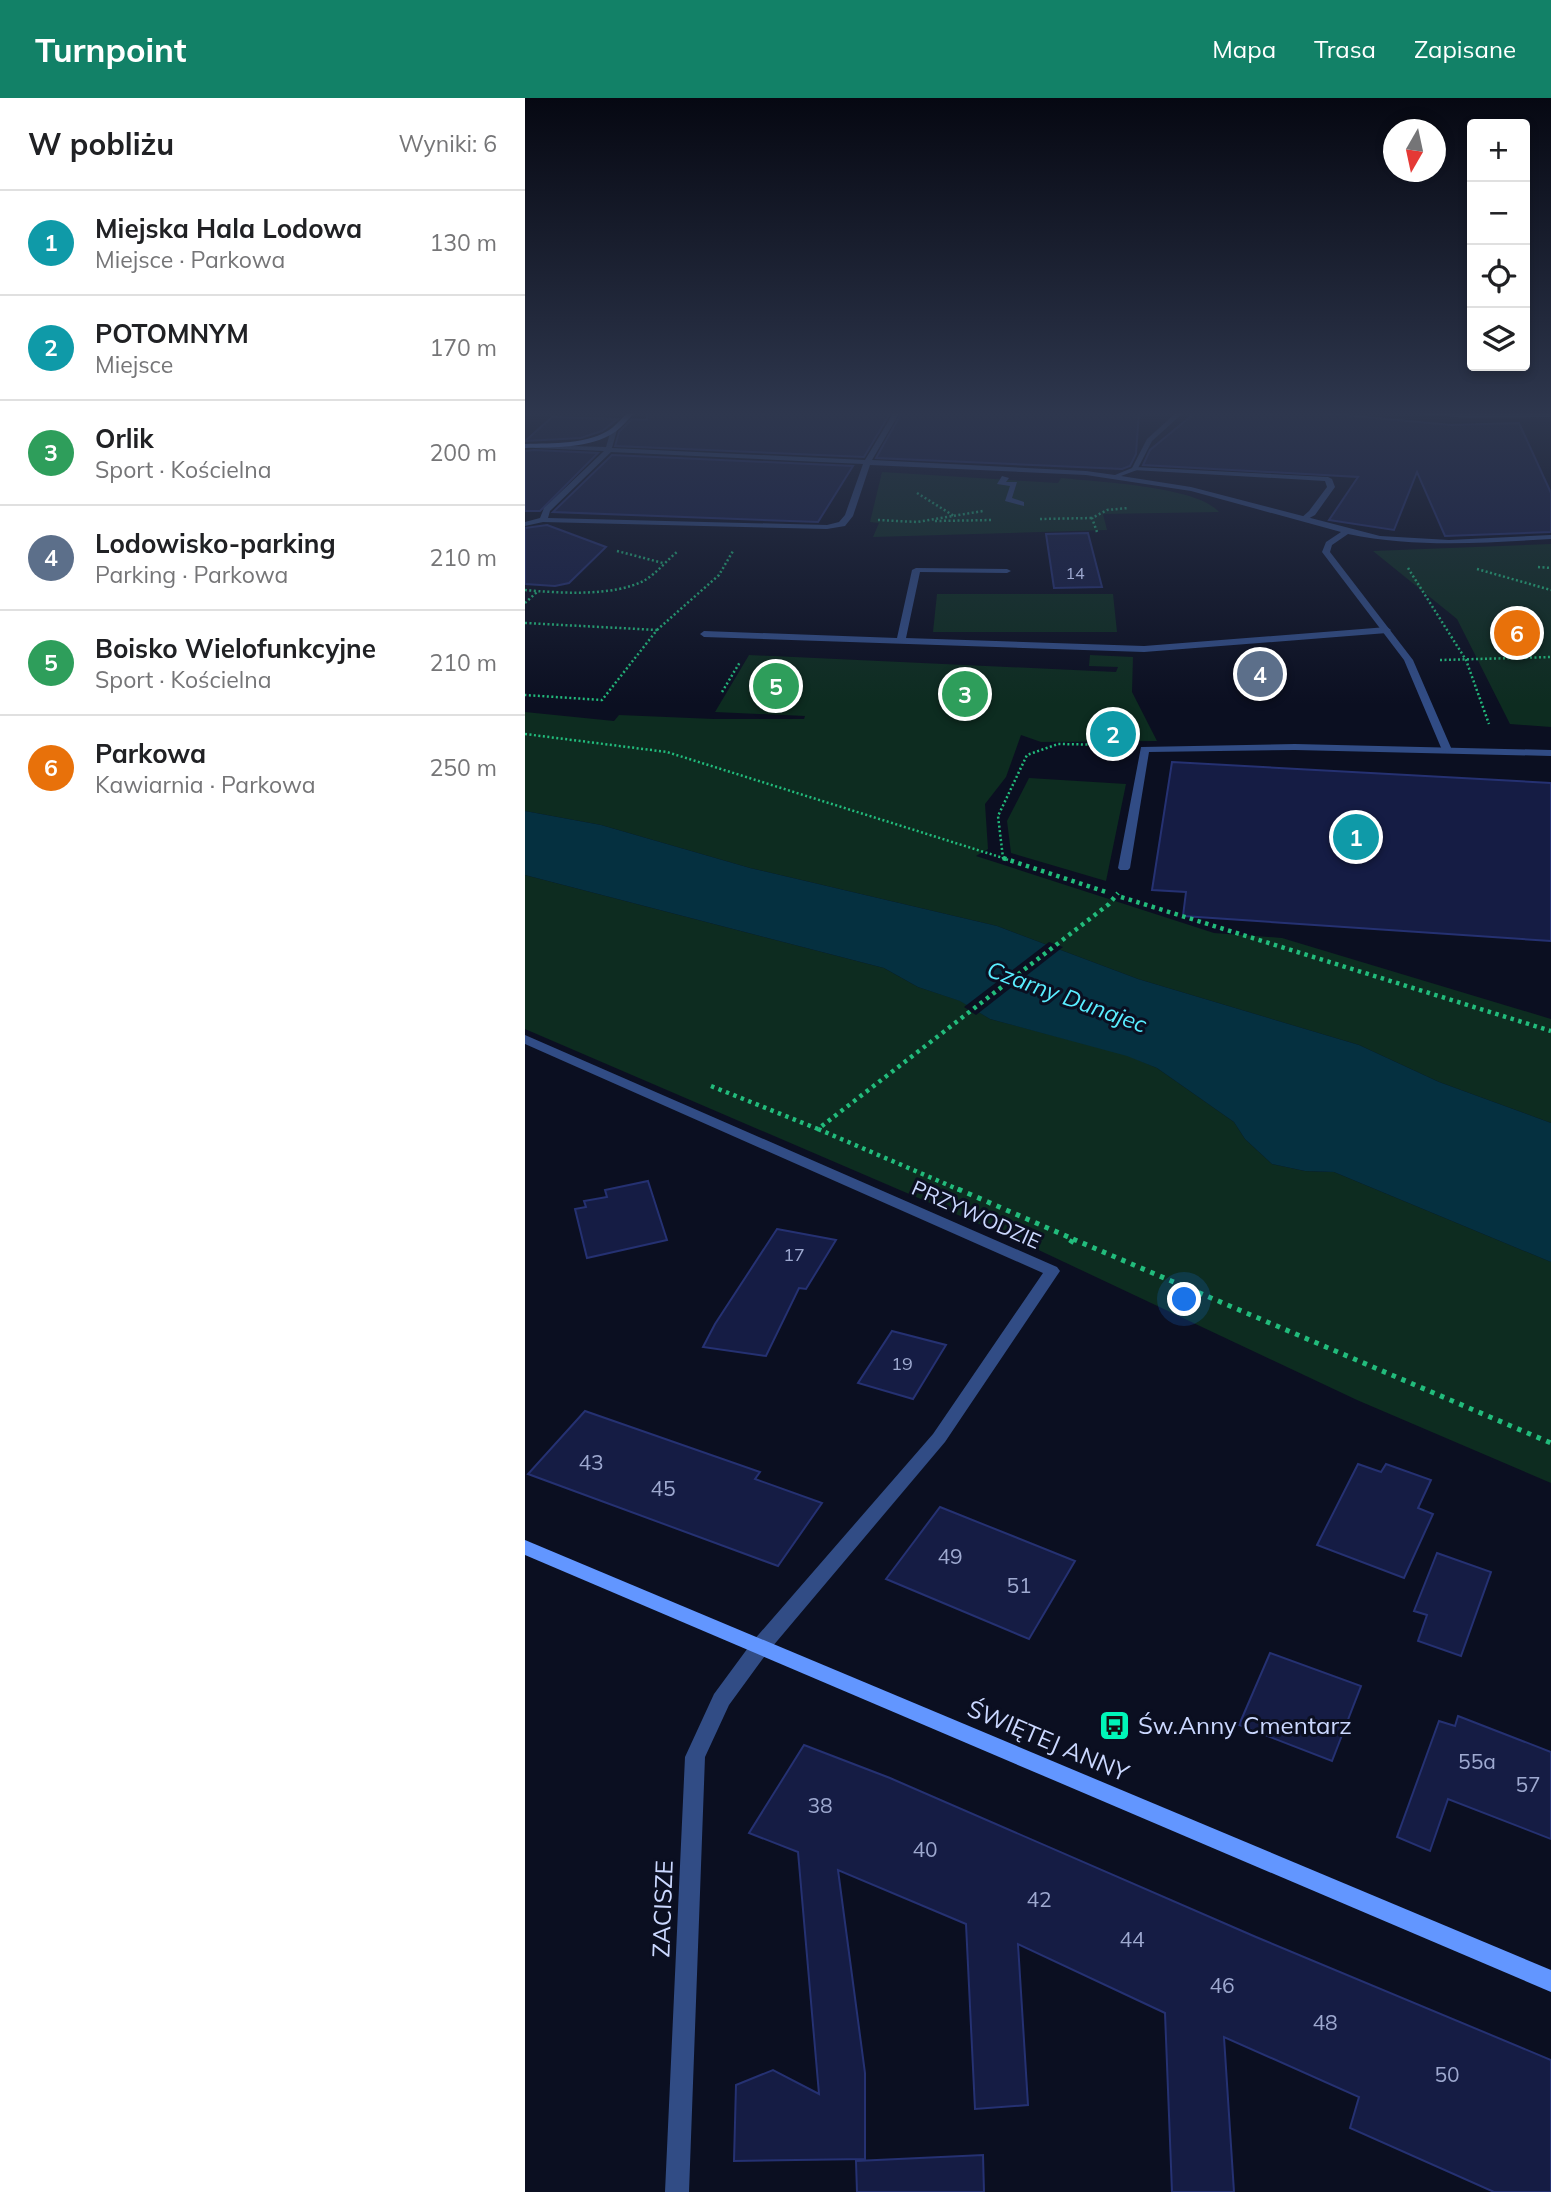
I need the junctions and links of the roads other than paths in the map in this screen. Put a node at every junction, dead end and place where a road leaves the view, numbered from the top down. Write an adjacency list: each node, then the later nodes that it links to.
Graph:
1 (547, 510): 6 (street)
2 (851, 510): 6 (street)
3 (1269, 510): 5 (street)
4 (1314, 510): 5 (street)
5 (1304, 519): 8 (street)
6 (543, 520): 7 (street)
7 (525, 524)
8 (1347, 531): 9 (street); 11 (street)
9 (1551, 537)
10 (1007, 571): 13 (street)
11 (1387, 630): 13 (street); 14 (street)
12 (704, 634): 13 (street)
13 (901, 641)
14 (1447, 750): 15 (street); 16 (street)
15 (1551, 753)
16 (1124, 869)
17 (525, 1039): 19 (street, PRZYWODZIE)
18 (525, 1547): 19 (street, ŚWIĘTEJ ANNY)
19 (760, 1647): 20 (street, ŚWIĘTEJ ANNY); 21 (street, ZACISZE)
20 (1551, 1981)
21 (677, 2192)

